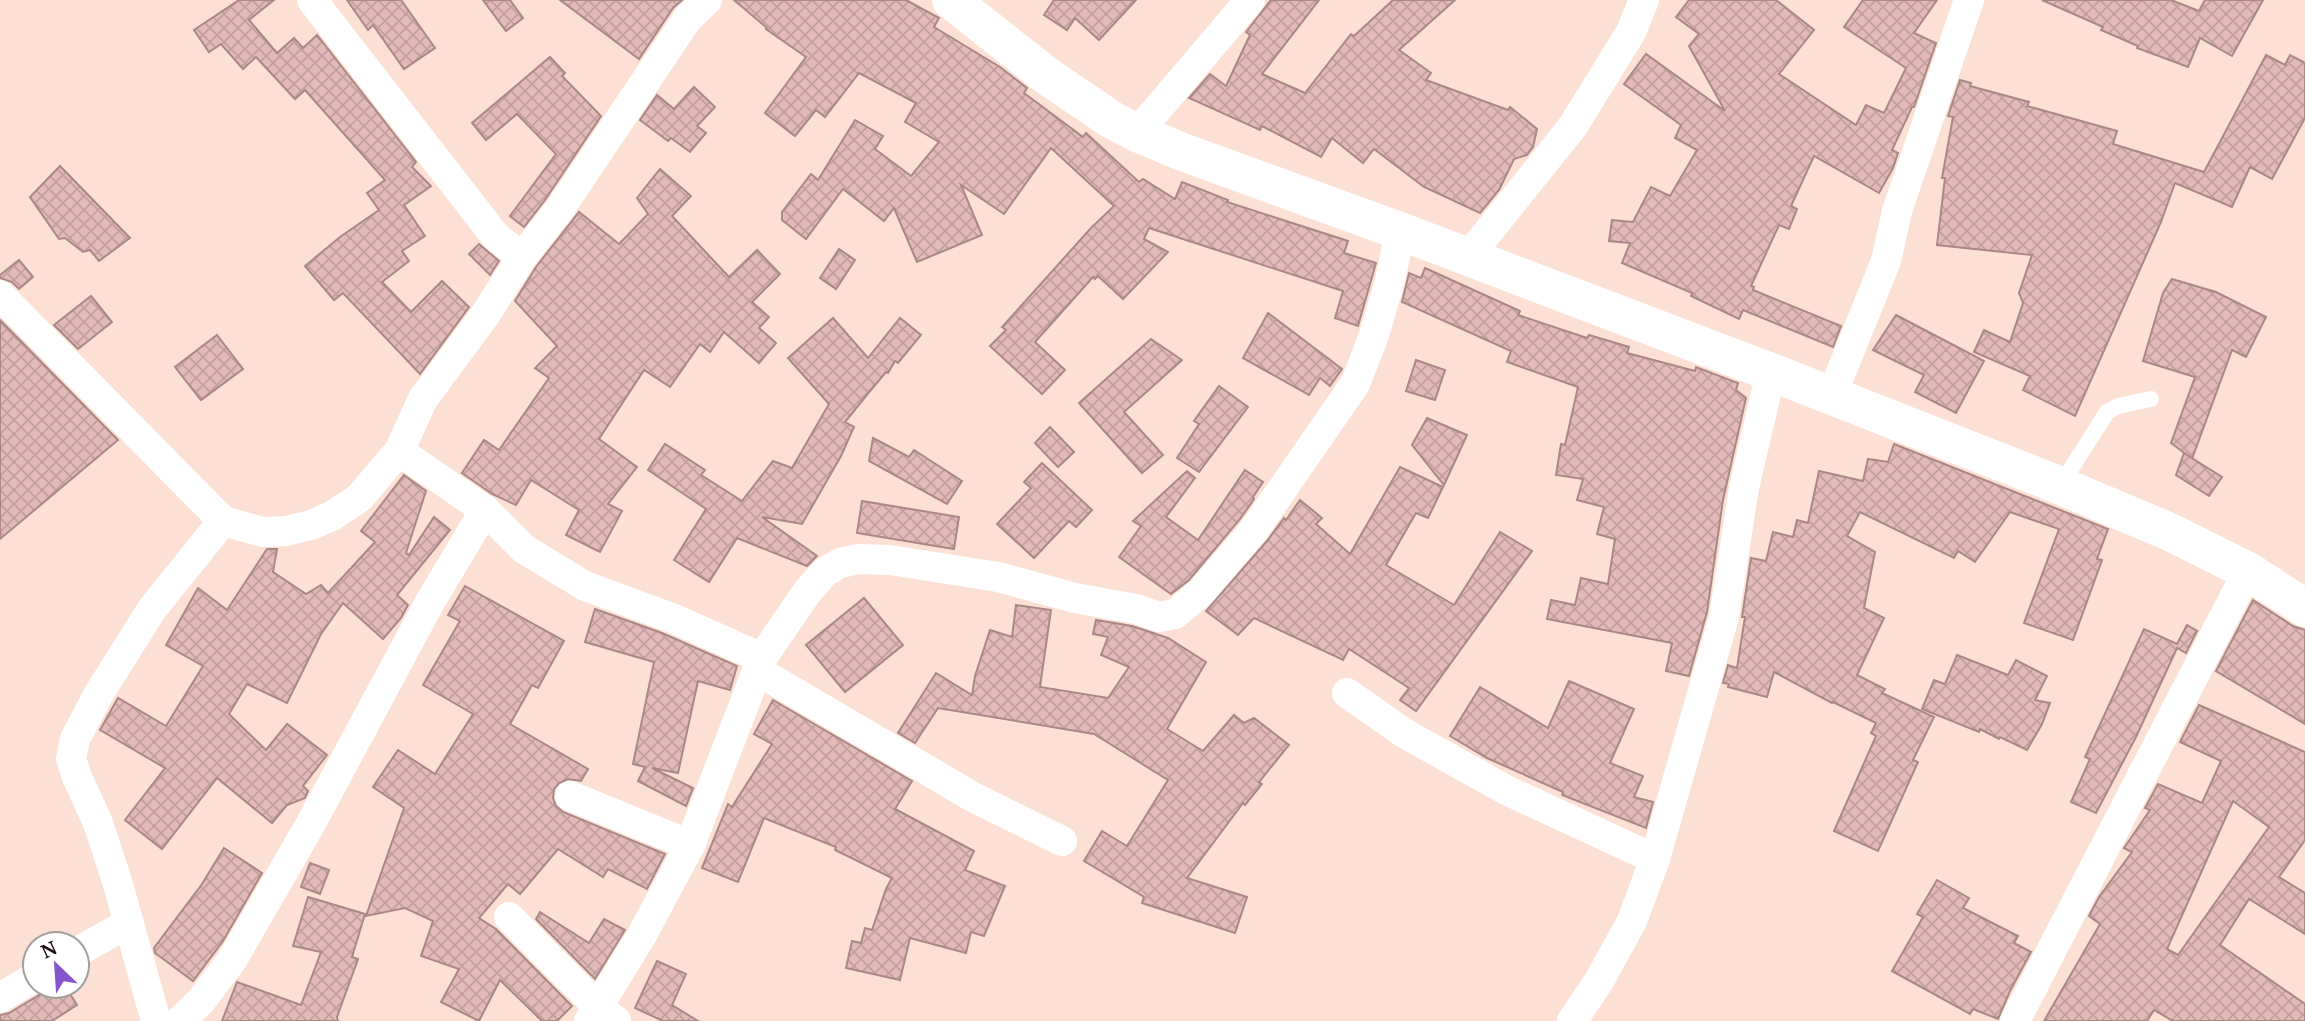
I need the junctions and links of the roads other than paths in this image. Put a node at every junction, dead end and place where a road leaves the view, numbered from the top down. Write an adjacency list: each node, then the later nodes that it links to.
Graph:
1 (312, 0): 9 (street)
2 (707, 0): 9 (street)
3 (951, 0): 7 (street)
4 (1250, 0): 7 (street)
5 (1644, 0): 10 (street)
6 (1969, 0): 13 (street)
7 (1137, 133): 8 (street)
8 (1400, 231): 10 (street); 21 (street)
9 (522, 257): 15 (street)
10 (1468, 257): 12 (street)
11 (0, 295): 18 (street)
12 (1771, 372): 13 (street); 26 (street)
13 (1831, 397): 16 (street)
14 (2151, 399): 16 (lane)
15 (399, 452): 17 (street); 18 (street)
16 (2060, 486): 19 (street)
17 (485, 510): 21 (street); 34 (street)
18 (223, 521): 28 (street)
19 (2248, 571): 20 (street); 36 (street)
20 (2305, 608)
21 (760, 665): 24 (street); 25 (street)
22 (1347, 693): 26 (street)
23 (570, 796): 25 (street)
24 (1062, 841)
25 (690, 845): 32 (street)
26 (1655, 859): 35 (street)
27 (509, 917): 32 (street)
28 (129, 923): 29 (street); 33 (street)
29 (91, 944)
30 (21, 985): 31 (street)
31 (0, 998)
32 (601, 1017)
33 (156, 1021)
34 (180, 1021)
35 (1572, 1021)
36 (2015, 1021)

